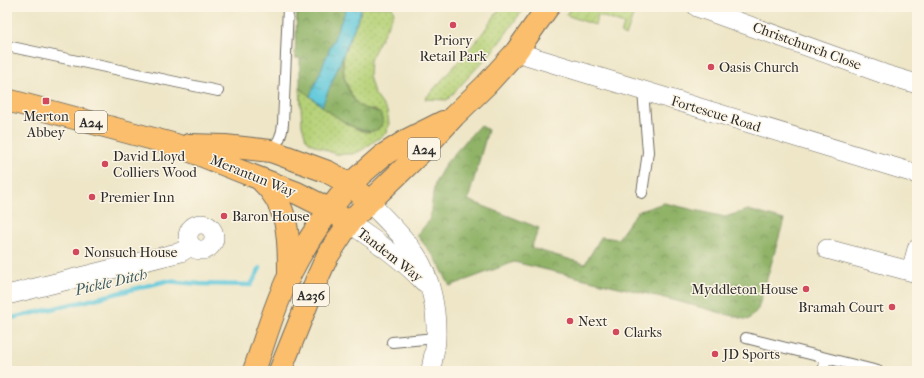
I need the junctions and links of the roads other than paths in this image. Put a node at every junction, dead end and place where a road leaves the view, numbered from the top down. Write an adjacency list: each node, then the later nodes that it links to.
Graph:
1 (288, 7): 12 (lane)
2 (548, 7): 5 (main road, A24)
3 (697, 7): 6 (street, Christchurch Close)
4 (7, 46): 7 (lane)
5 (516, 52): 8 (street, Fortescue Road); 10 (main road, A24)
6 (917, 84)
7 (218, 91)
8 (643, 91): 14 (street, Fortescue Road); 17 (lane)
9 (7, 100): 11 (main road, Merantun Way / A24)
10 (454, 116): 16 (main road, A24); 18 (main road, A24)
11 (176, 145): 12 (main road, Merantun Way / A24); 13 (main road, Merantun Way / A24)
12 (271, 151): 13 (main road); 16 (main road, Merantun Way / A24)
13 (235, 169): 15 (main road, Merantun Way / A24)
14 (917, 174)
15 (258, 177): 19 (main road, Merantun Way / A24); 25 (main road)
16 (350, 184): 18 (main road, Merantun Way); 19 (main road, A236)
17 (642, 193)
18 (369, 202): 20 (main road, A24); 26 (street, Tandem Way)
19 (329, 209): 20 (main road, A24); 25 (main road, A236)
20 (349, 223): 26 (street, Tandem Way); 33 (main road, A236)
21 (191, 246): 27 (street)
22 (827, 249): 24 (street)
23 (917, 249): 24 (street)
24 (914, 272)
25 (289, 277): 32 (main road, A236)
26 (430, 287): 28 (street, Tandem Way)
27 (7, 295)
28 (436, 338): 30 (lane); 34 (street, Tandem Way)
29 (746, 338): 31 (lane)
30 (392, 342)
31 (826, 358): 35 (lane); 36 (lane)
32 (254, 371)
33 (280, 371)
34 (431, 371)
35 (823, 371)
36 (878, 371)

